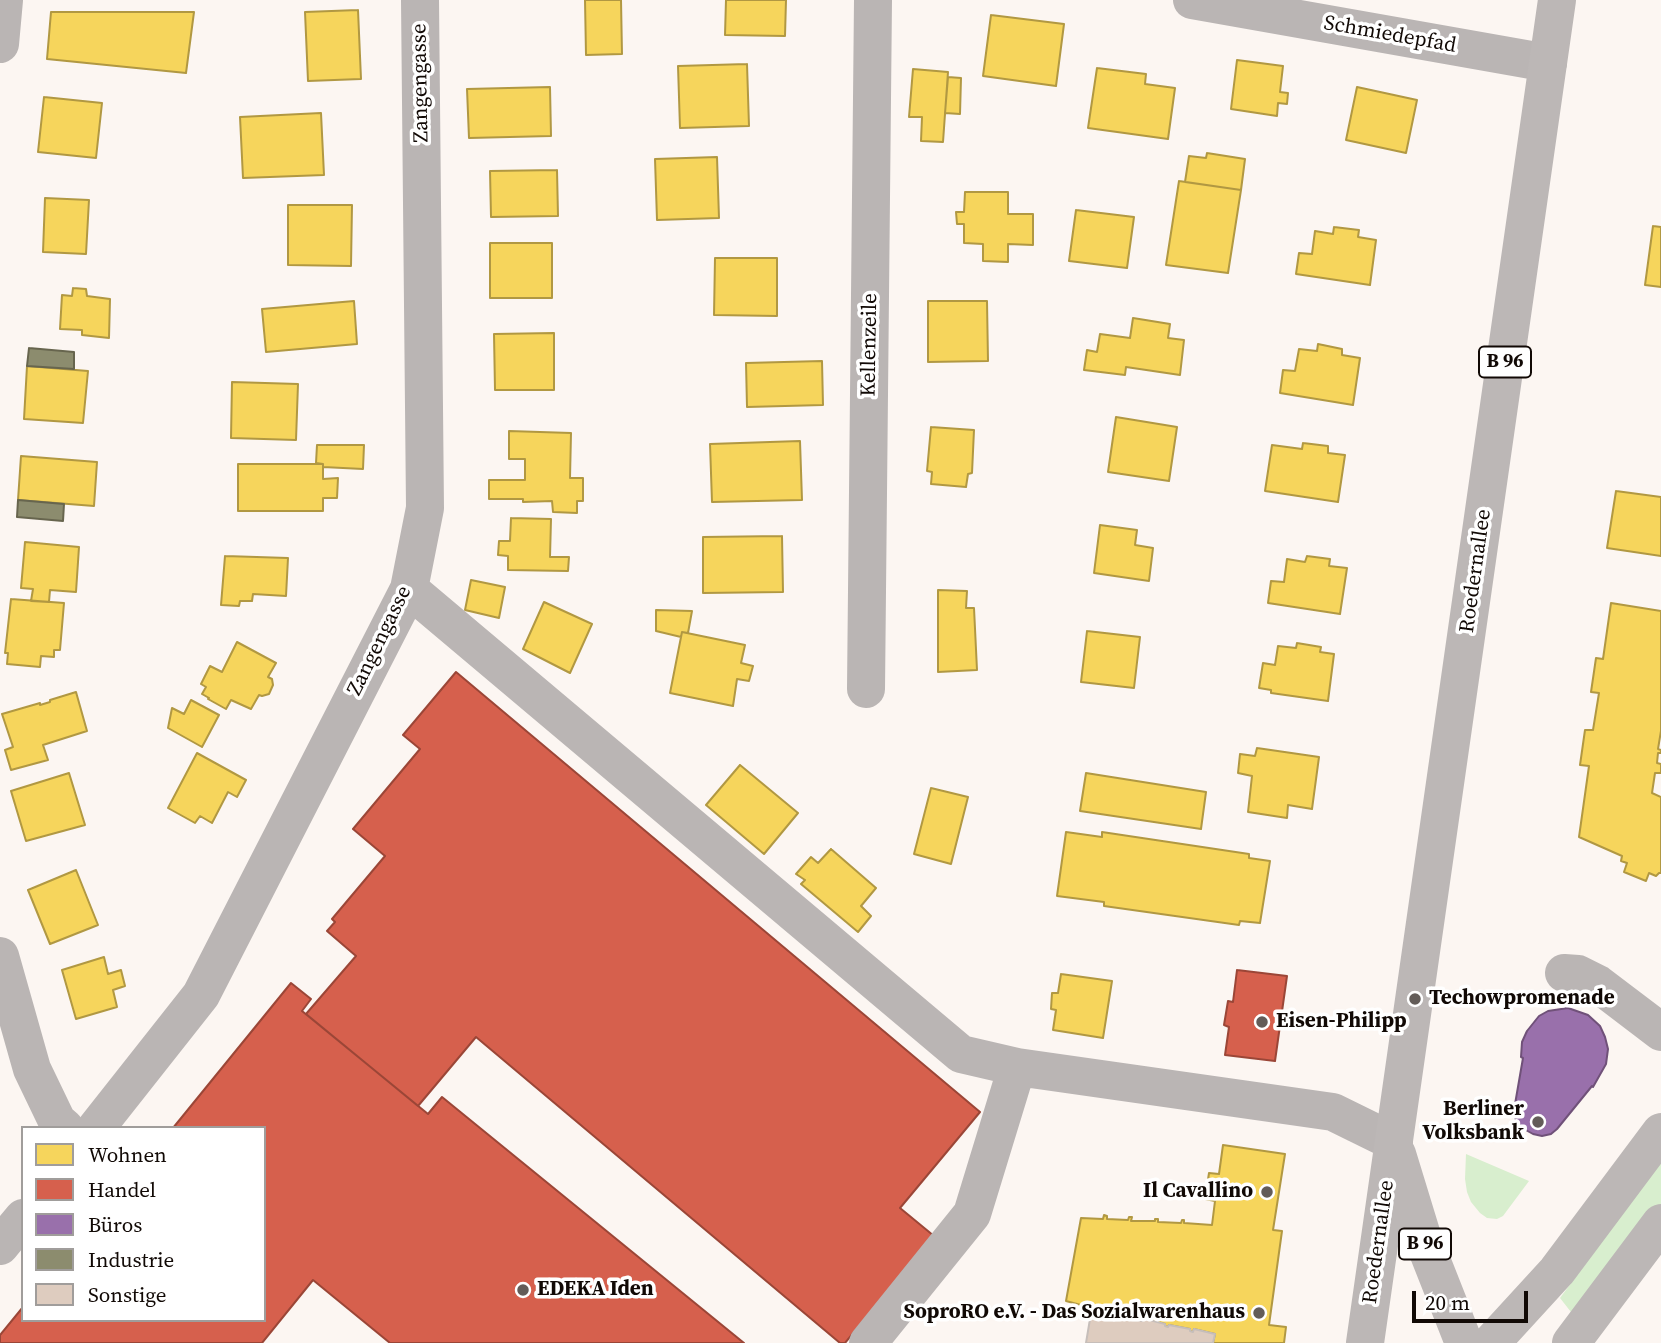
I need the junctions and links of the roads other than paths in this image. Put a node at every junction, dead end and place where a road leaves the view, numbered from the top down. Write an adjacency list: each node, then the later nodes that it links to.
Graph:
1 (4, 0): 6 (street)
2 (420, 0): 8 (street, Zangengasse)
3 (873, 0): 9 (street, Kellenzeile)
4 (1192, 0): 7 (street, Schmiedepfad)
5 (1557, 0): 7 (main road, Roedernallee / B 96)
6 (0, 44)
7 (1548, 62): 17 (main road, Roedernallee / B 96)
8 (409, 589): 13 (street); 15 (street, Zangengasse)
9 (866, 689)
10 (0, 956): 14 (street)
11 (1564, 973): 12 (street)
12 (1661, 1032)
13 (1017, 1067): 17 (street); 21 (street)
14 (63, 1126)
15 (98, 1126)
16 (1661, 1132): 24 (main road)
17 (1394, 1142): 22 (main road, Roedernallee / B 96); 23 (main road, Roedernallee / B 96)
18 (21, 1220): 20 (street)
19 (1661, 1223): 25 (main road)
20 (0, 1246)
21 (869, 1343)
22 (1365, 1343)
23 (1464, 1343)
24 (1491, 1343)
25 (1571, 1343)

